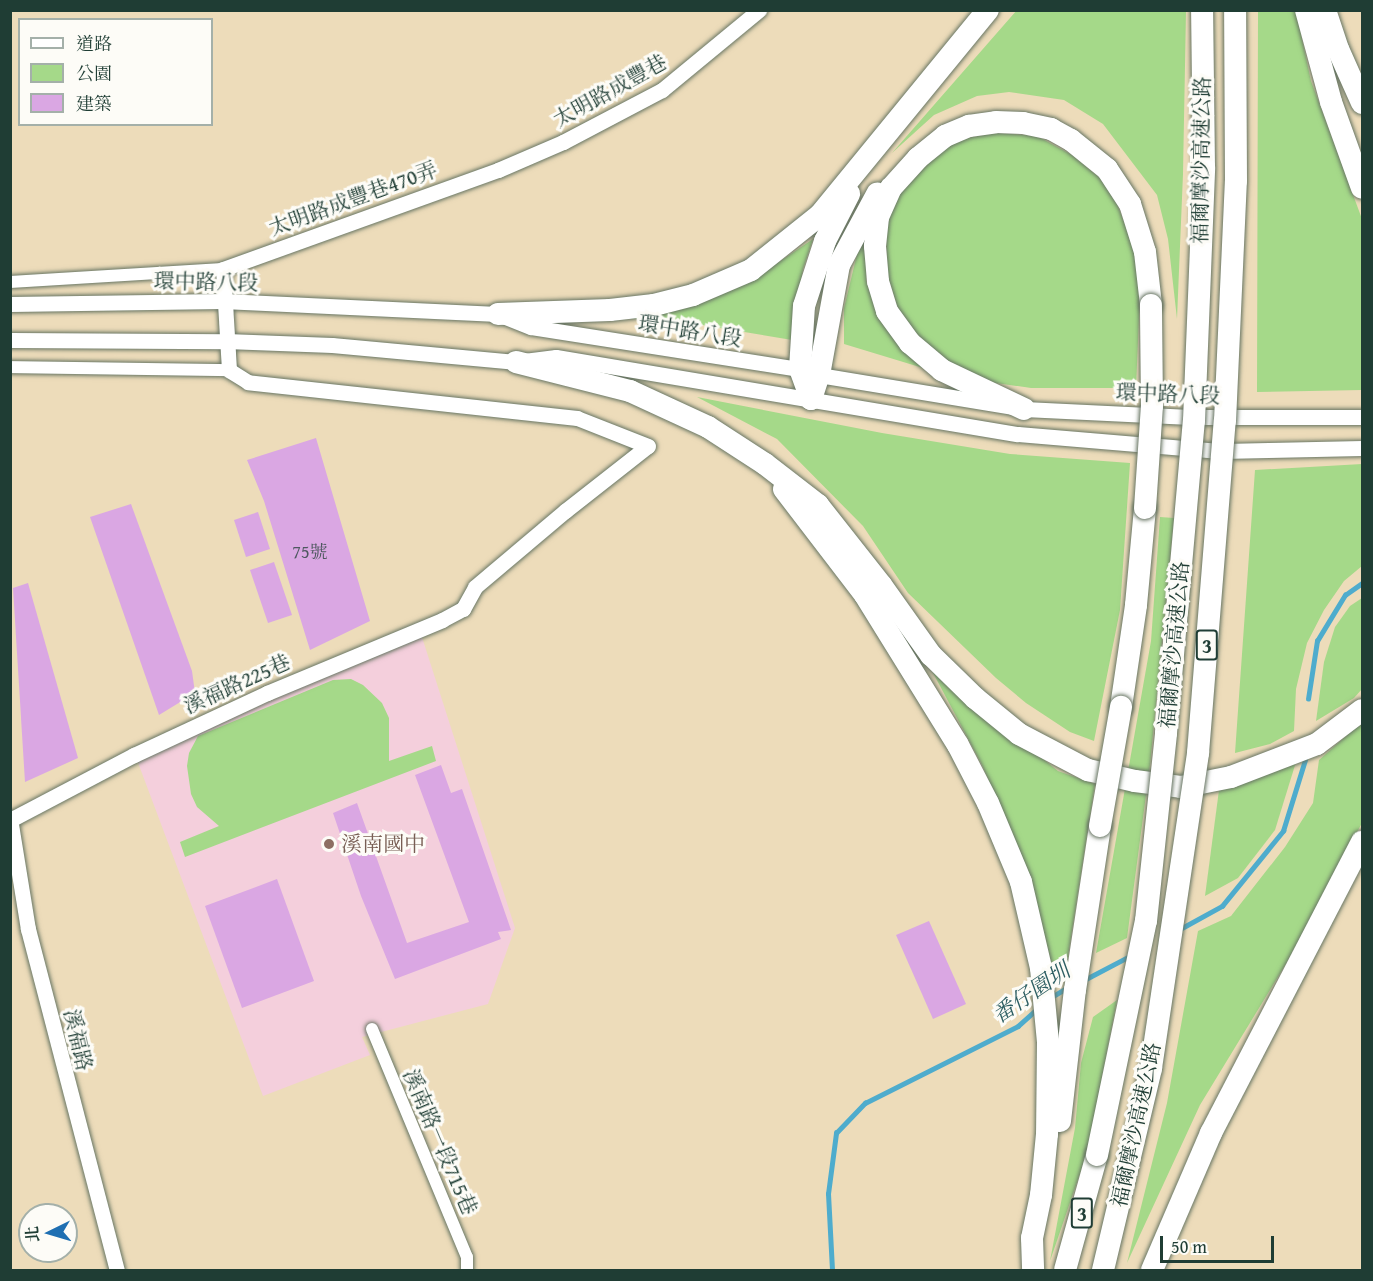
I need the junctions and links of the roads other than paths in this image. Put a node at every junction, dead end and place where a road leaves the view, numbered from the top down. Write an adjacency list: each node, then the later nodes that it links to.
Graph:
1 (759, 10): 10 (street, 太明路成豐巷)
2 (988, 10): 9 (highway)
3 (1202, 10): 35 (highway, 福爾摩沙高速公路 / 3, bridge)
4 (1235, 10): 36 (highway, 福爾摩沙高速公路 / 3, bridge)
5 (1306, 10): 11 (highway)
6 (1325, 10): 7 (highway)
7 (1362, 103)
8 (945, 136): 22 (highway); 24 (highway); 34 (highway, bridge)
9 (875, 148): 16 (highway); 22 (highway)
10 (498, 170): 12 (street, 太明路成豐巷470弄)
11 (1362, 188)
12 (223, 269): 13 (street, 環中路八段); 14 (street)
13 (10, 282)
14 (223, 301): 15 (street, 環中路八段); 16 (street, 環中路八段); 18 (street)
15 (10, 304)
16 (498, 314): 22 (street, 環中路八段)
17 (10, 340): 18 (street)
18 (226, 341): 19 (street); 21 (street)
19 (516, 362): 23 (street); 27 (highway)
20 (10, 367): 21 (street)
21 (229, 370): 29 (street, 溪福路225巷)
22 (810, 372): 23 (highway); 24 (street, 環中路八段)
23 (812, 399): 26 (street)
24 (1024, 409): 25 (street, 環中路八段)
25 (1362, 417)
26 (1362, 448)
27 (765, 464): 28 (highway); 34 (highway)
28 (1362, 710)
29 (11, 819): 32 (street, 溪福路)
30 (1362, 842): 37 (highway)
31 (372, 1029): 33 (street, 溪南路一段715巷)
32 (117, 1270)
33 (467, 1270)
34 (1034, 1270)
35 (1065, 1270)
36 (1103, 1270)
37 (1152, 1270)

